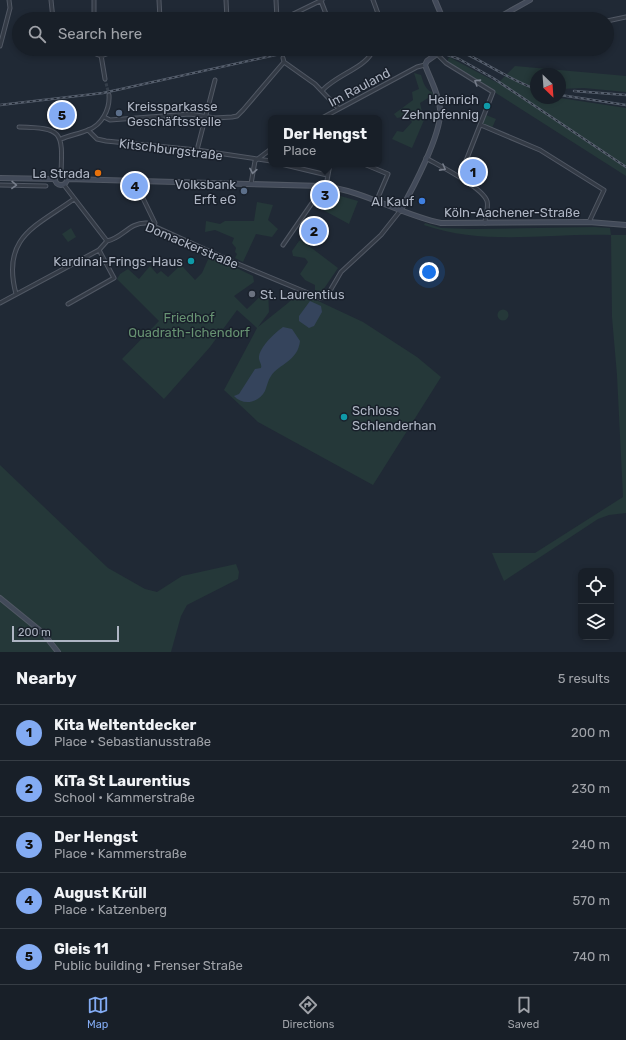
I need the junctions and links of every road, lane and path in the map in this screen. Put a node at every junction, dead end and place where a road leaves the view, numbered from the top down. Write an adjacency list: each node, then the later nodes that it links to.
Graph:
1 (9, 0): 23 (street)
2 (51, 0): 12 (street)
3 (94, 0): 13 (street)
4 (159, 0): 14 (street)
5 (226, 0): 15 (street)
6 (276, 0): 16 (street)
7 (322, 0): 17 (street); 18 (street)
8 (373, 0): 19 (street)
9 (436, 0): 20 (main road)
10 (530, 0): 11 (main road)
11 (510, 11)
12 (52, 12)
13 (94, 12)
14 (160, 12)
15 (227, 12)
16 (277, 12)
17 (297, 12)
18 (326, 12)
19 (377, 12)
20 (440, 12)
21 (626, 17): 22 (street)
22 (614, 20)
23 (0, 46)
24 (101, 56): 31 (street)
25 (369, 56): 33 (street)
26 (434, 56): 30 (main road, Im Rauland)
27 (439, 56): 39 (street, one-way to 27)
28 (283, 58): 29 (street)
29 (284, 62): 33 (street); 37 (street)
30 (425, 65): 35 (street, Im Rauland); 45 (main road)
31 (105, 79)
32 (215, 80): 37 (street)
33 (322, 91): 35 (street)
34 (109, 95): 38 (street)
35 (338, 108): 36 (street, Im Rauland)
36 (327, 115)
37 (205, 116): 38 (street); 43 (street)
38 (104, 117): 41 (street)
39 (481, 125): 53 (street); 68 (street)
40 (19, 127): 42 (street)
41 (88, 130): 42 (street); 43 (street, Kitschburgstraße)
42 (61, 139): 51 (street)
43 (197, 150): 46 (street, Kitschburgstraße)
44 (268, 151): 46 (street)
45 (426, 158): 53 (street, one-way to 53); 67 (main road)
46 (256, 159): 47 (street, Kitschburgstraße); 60 (street, one-way to 60)
47 (268, 161)
48 (294, 167): 52 (street)
49 (329, 167): 52 (street)
50 (371, 167): 66 (street)
51 (61, 173): 56 (main road); 57 (main road)
52 (327, 175): 64 (street)
53 (460, 176): 69 (street)
54 (0, 178): 55 (main road)
55 (31, 178): 56 (main road); 61 (street)
56 (55, 179): 62 (main road)
57 (68, 179): 58 (main road, Köln-Aachener-Straße); 62 (main road)
58 (138, 181): 60 (main road, Köln-Aachener-Straße); 71 (street)
59 (0, 184): 61 (street, one-way to 61)
60 (251, 184): 64 (main road, Köln-Aachener-Straße)
61 (28, 185): 63 (street)
62 (64, 185): 65 (street)
63 (46, 186)
64 (324, 186): 66 (main road, Köln-Aachener-Straße); 73 (street)
65 (74, 199): 72 (street); 75 (street)
66 (376, 202): 67 (main road, Köln-Aachener-Straße)
67 (400, 211): 69 (main road, Köln-Aachener-Straße); 71 (street, Domackerstraße)
68 (589, 222): 69 (main road, Köln-Aachener-Straße); 70 (main road, Köln-Aachener-Straße)
69 (485, 223)
70 (626, 225)
71 (154, 226): 72 (street, Domackerstraße)
72 (107, 241): 74 (street)
73 (283, 246)
74 (99, 250): 75 (street); 77 (street)
75 (16, 294): 76 (street)
76 (0, 303)
77 (68, 304)
78 (0, 598): 79 (main road)
79 (58, 652)

